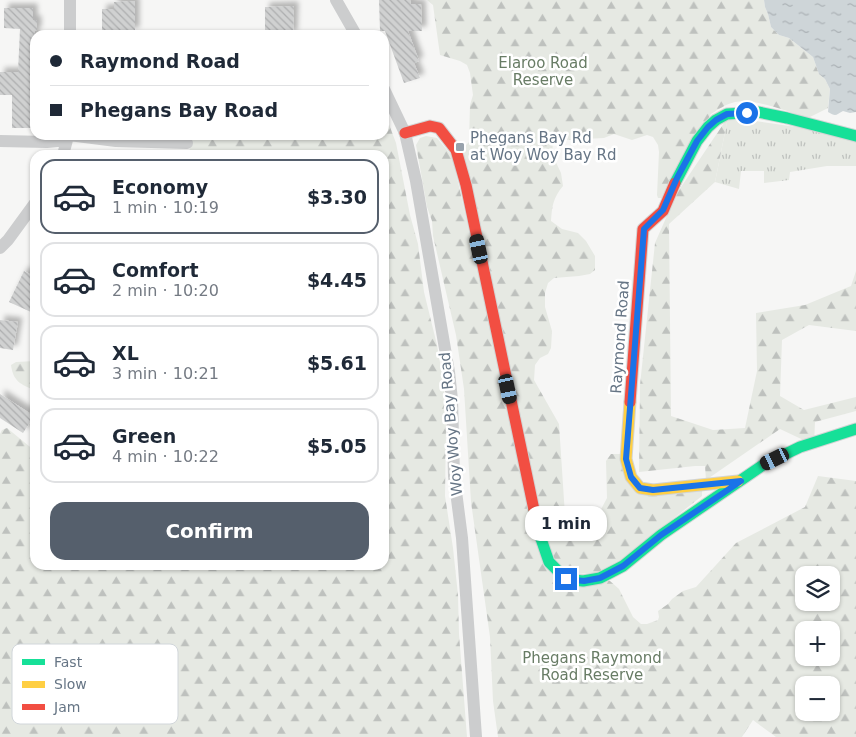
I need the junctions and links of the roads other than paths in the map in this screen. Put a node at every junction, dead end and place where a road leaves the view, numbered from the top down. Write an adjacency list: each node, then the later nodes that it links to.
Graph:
1 (70, 0): 3 (street)
2 (336, 0): 4 (street)
3 (70, 30)
4 (353, 30)
5 (389, 99): 6 (street, Woy Woy Bay Road)
6 (405, 133): 15 (street); 16 (street, Woy Woy Bay Road)
7 (856, 136): 15 (street, Raymond Road)
8 (55, 140): 10 (street)
9 (97, 140): 11 (street)
10 (0, 141)
11 (187, 143)
12 (30, 210): 13 (street)
13 (0, 248)
14 (856, 429): 15 (street)
15 (741, 481)
16 (476, 737)

